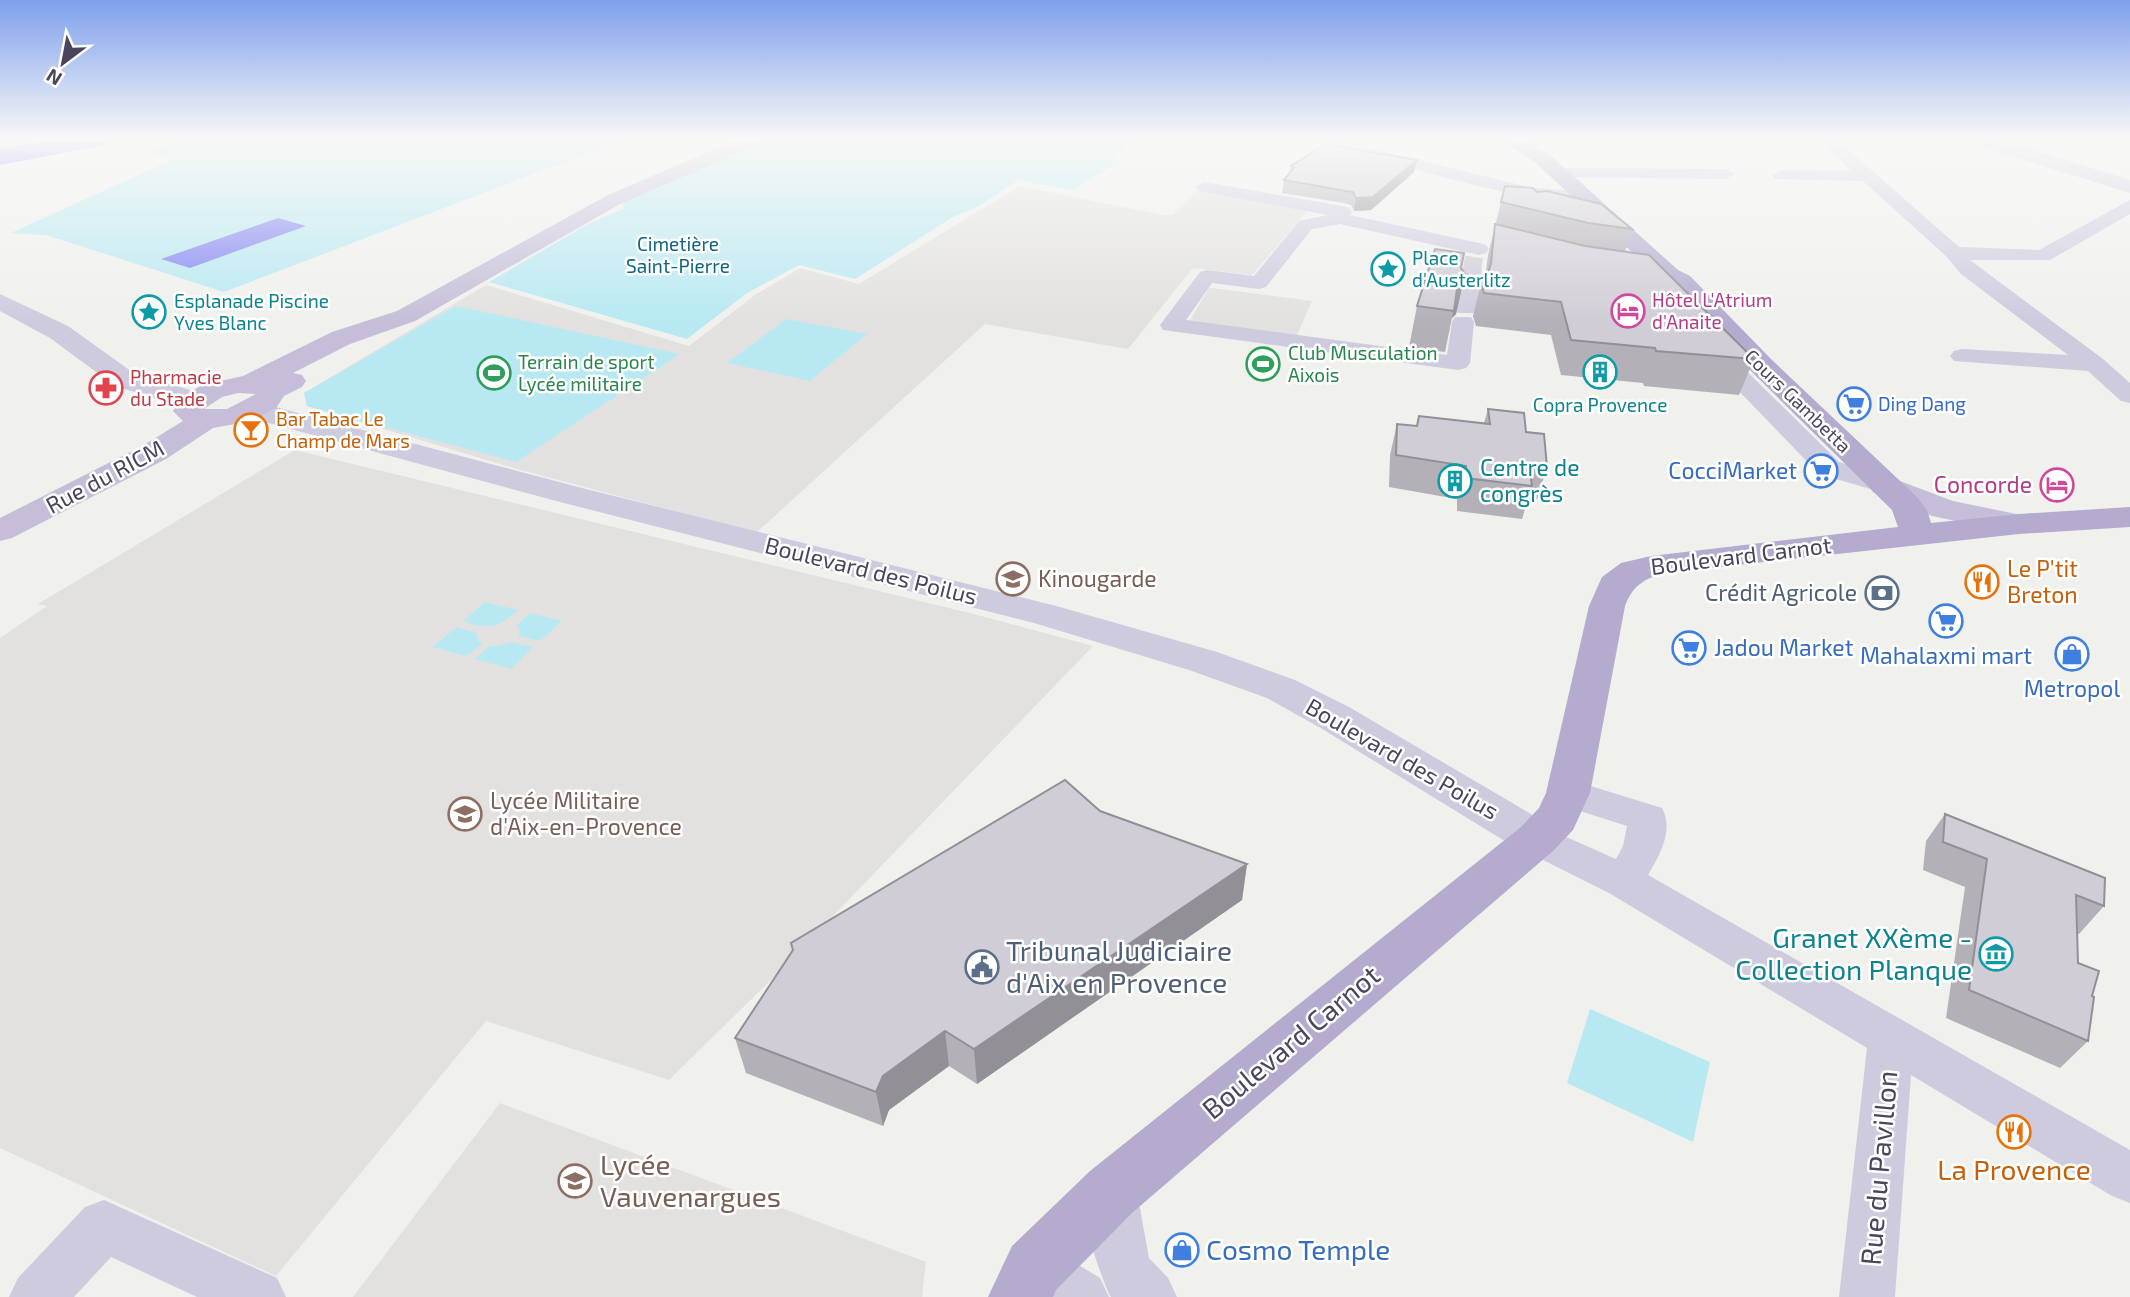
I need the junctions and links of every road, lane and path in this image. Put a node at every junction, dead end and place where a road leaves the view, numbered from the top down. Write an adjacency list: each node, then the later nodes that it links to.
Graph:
1 (612, 201): 12 (main road)
2 (1282, 201): 7 (street)
3 (1587, 201): 15 (main road, Cours Gambetta)
4 (1895, 201): 6 (street)
5 (2130, 206): 6 (street)
6 (1954, 253): 11 (street)
7 (1482, 255): 7 (street)
8 (0, 302): 9 (street)
9 (79, 345): 12 (street, Boulevard des Poilus); 14 (street)
10 (1962, 356): 11 (street)
11 (2095, 364): 13 (street)
12 (249, 393): 14 (main road); 21 (street, Boulevard des Poilus)
13 (2130, 396)
14 (201, 410): 18 (main road, Rue du RICM)
15 (1884, 485): 17 (main road, Cours Gambetta); 19 (main road, Cours Gambetta)
16 (2130, 517): 17 (main road)
17 (2018, 524): 19 (main road)
18 (0, 531)
19 (1917, 535): 20 (main road, Boulevard Carnot)
20 (1568, 793): 21 (main road, Boulevard Carnot); 22 (street)
21 (1537, 839): 22 (street); 25 (main road, Boulevard Carnot)
22 (1625, 881): 23 (street)
23 (1891, 1039): 24 (street); 30 (street, Rue du Pavillon)
24 (2130, 1178)
25 (1111, 1192): 26 (main road, Boulevard Carnot); 29 (street)
26 (1045, 1287)
27 (37, 1297): 28 (street)
28 (258, 1297)
29 (1149, 1297)
30 (1867, 1297)

